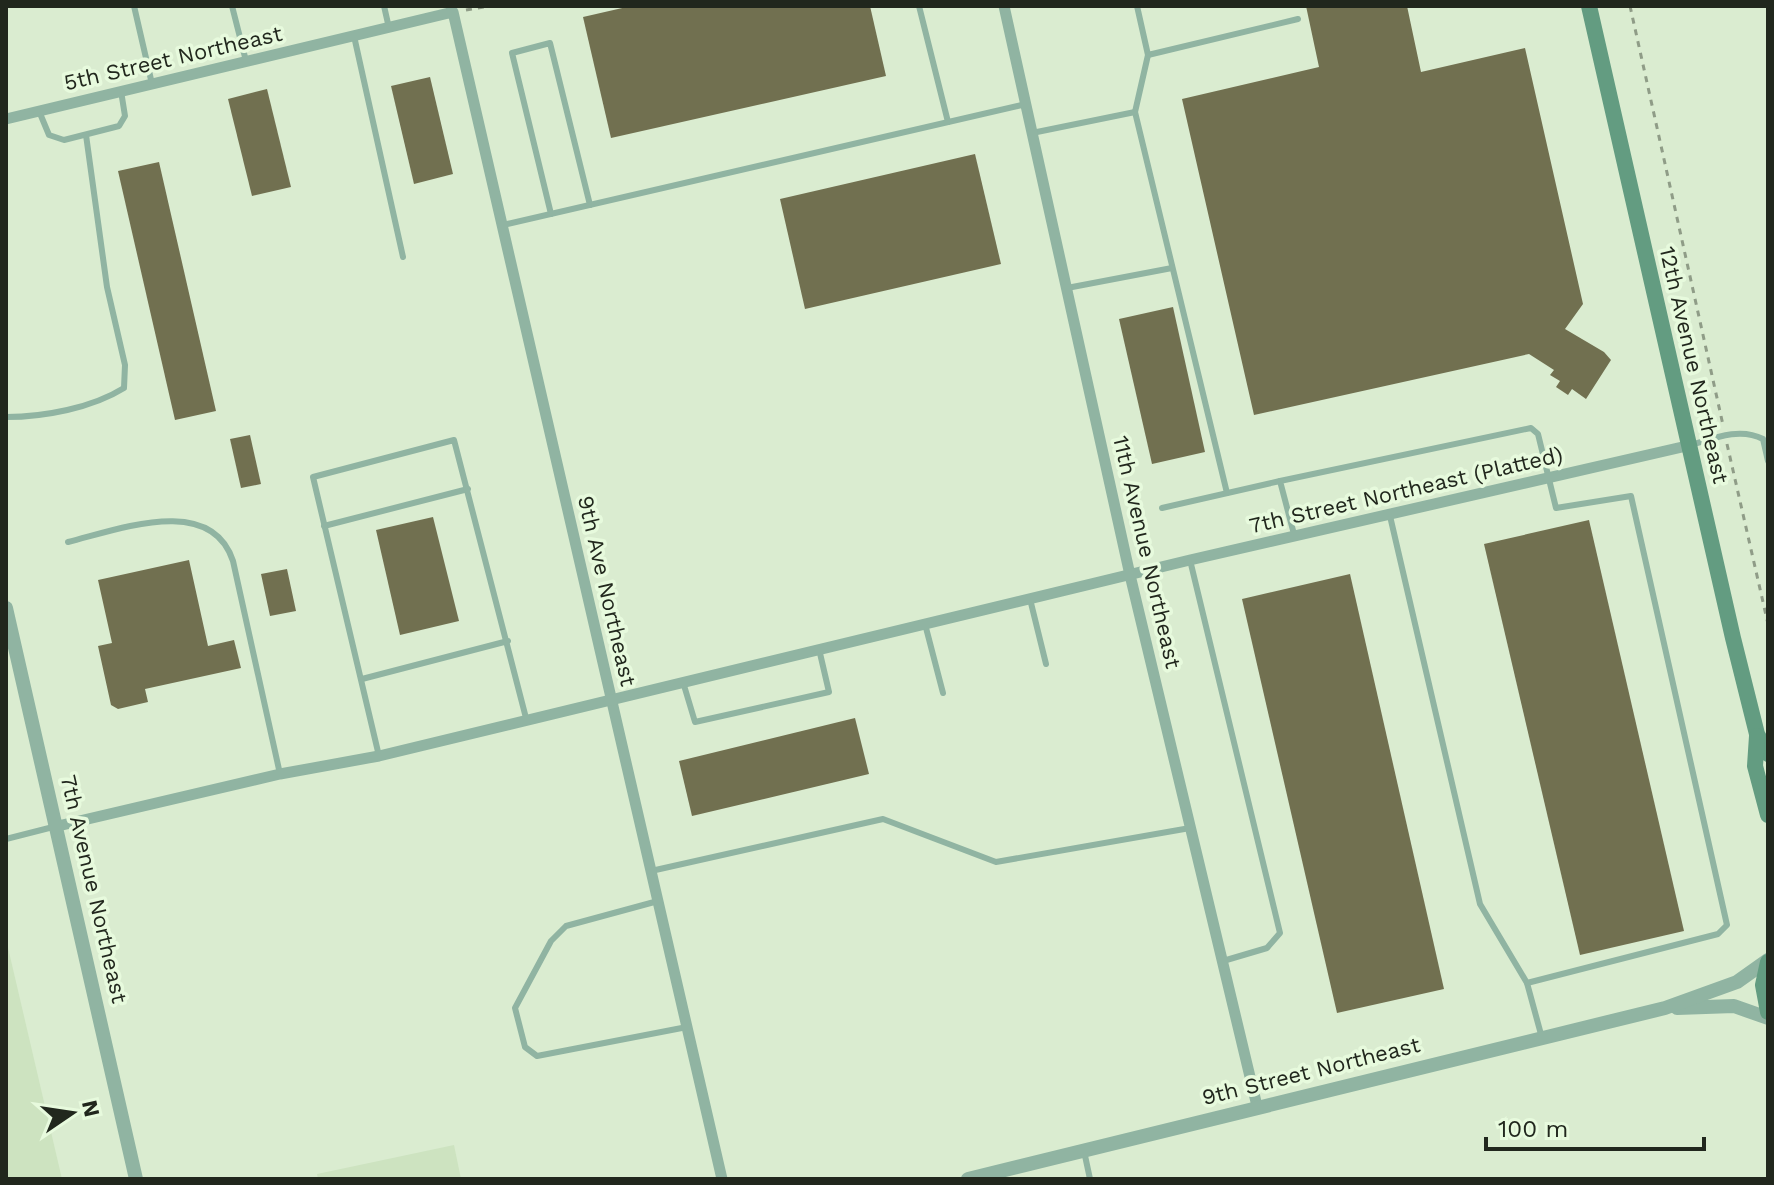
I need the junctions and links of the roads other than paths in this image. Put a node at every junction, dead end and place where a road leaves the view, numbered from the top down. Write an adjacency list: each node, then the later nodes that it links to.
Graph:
1 (134, 6): 14 (lane)
2 (232, 6): 13 (lane)
3 (384, 6): 10 (lane)
4 (919, 6): 20 (lane)
5 (1004, 6): 16 (street, 11th Avenue Northeast)
6 (1137, 6): 12 (lane)
7 (1589, 6): 30 (main road, 12th Avenue Northeast)
8 (453, 12): 10 (street, 5th Street Northeast); 25 (street, 9th Ave Northeast)
9 (1298, 19): 12 (lane)
10 (389, 28): 11 (street, 5th Street Northeast)
11 (354, 36): 13 (street, 5th Street Northeast); 26 (lane)
12 (1148, 55): 18 (lane)
13 (246, 62): 14 (street, 5th Street Northeast)
14 (152, 84): 15 (street, 5th Street Northeast)
15 (121, 91): 17 (street, 5th Street Northeast); 22 (lane)
16 (1026, 104): 20 (lane); 21 (street, 11th Avenue Northeast)
17 (39, 111): 19 (street, 5th Street Northeast); 22 (lane)
18 (1135, 112): 21 (lane); 27 (lane)
19 (6, 119)
20 (948, 122): 23 (lane)
21 (1032, 133): 28 (street, 11th Avenue Northeast)
22 (86, 135): 29 (lane)
23 (590, 205): 24 (lane); 24 (lane)
24 (551, 214): 25 (lane)
25 (502, 225): 52 (street, 9th Ave Northeast)
26 (403, 257)
27 (1172, 268): 28 (lane); 35 (lane)
28 (1067, 288): 42 (street, 11th Avenue Northeast)
29 (6, 417)
30 (1691, 445): 31 (lane); 32 (street, 7th Street Northeast (Platted)); 54 (main road, 12th Avenue Northeast)
31 (1768, 461)
32 (1547, 478): 33 (lane); 37 (street, 7th Street Northeast (Platted)); 66 (lane)
33 (1280, 481): 35 (lane); 39 (lane)
34 (468, 489): 38 (lane); 38 (lane); 46 (lane)
35 (1227, 493): 36 (lane)
36 (1162, 508)
37 (1390, 516): 39 (street, 7th Street Northeast (Platted)); 66 (lane)
38 (324, 526): 49 (lane)
39 (1295, 538): 41 (street, 7th Street Northeast (Platted))
40 (68, 542): 57 (lane)
41 (1190, 560): 42 (street, 7th Street Northeast (Platted)); 64 (lane)
42 (1130, 575): 43 (street, 7th Street Northeast (Platted)); 60 (street, 11th Avenue Northeast)
43 (1030, 599): 45 (street, 7th Street Northeast (Platted)); 48 (lane)
44 (6, 608): 59 (street, 7th Avenue Northeast)
45 (925, 624): 47 (street, 7th Street Northeast (Platted)); 51 (lane)
46 (508, 641): 49 (lane); 53 (lane)
47 (819, 649): 50 (street, 7th Street Northeast (Platted)); 50 (lane)
48 (1046, 664)
49 (362, 679): 56 (lane)
50 (683, 682): 52 (street, 7th Street Northeast (Platted))
51 (943, 693)
52 (611, 699): 53 (street, 7th Street Northeast (Platted)); 62 (street, 9th Ave Northeast)
53 (526, 718): 56 (street, 7th Street Northeast (Platted))
54 (1757, 734): 55 (main road, 12th Avenue Northeast); 58 (main road, 12th Avenue Northeast)
55 (1768, 754)
56 (379, 756): 57 (street, 7th Street Northeast (Platted))
57 (280, 774): 59 (street, 7th Street Northeast (Platted))
58 (1768, 815)
59 (58, 826): 61 (lane); 74 (street, 7th Avenue Northeast)
60 (1190, 828): 62 (lane); 64 (street, 11th Avenue Northeast)
61 (6, 839)
62 (651, 871): 63 (street, 9th Ave Northeast)
63 (658, 901): 70 (street, 9th Ave Northeast); 70 (lane)
64 (1223, 961): 72 (street, 11th Avenue Northeast)
65 (1768, 961): 67 (street, 9th Street Northeast); 68 (main road)
66 (1527, 983): 71 (lane)
67 (1665, 1008): 69 (street, 9th Street Northeast); 71 (street, 9th Street Northeast)
68 (1768, 1012)
69 (1768, 1018)
70 (687, 1027): 75 (street, 9th Ave Northeast)
71 (1542, 1038): 72 (street, 9th Street Northeast)
72 (1257, 1106): 73 (street, 9th Street Northeast)
73 (1084, 1150): 76 (street, 9th Street Northeast); 77 (lane)
74 (136, 1179)
75 (722, 1179)
76 (968, 1179)
77 (1090, 1179)

